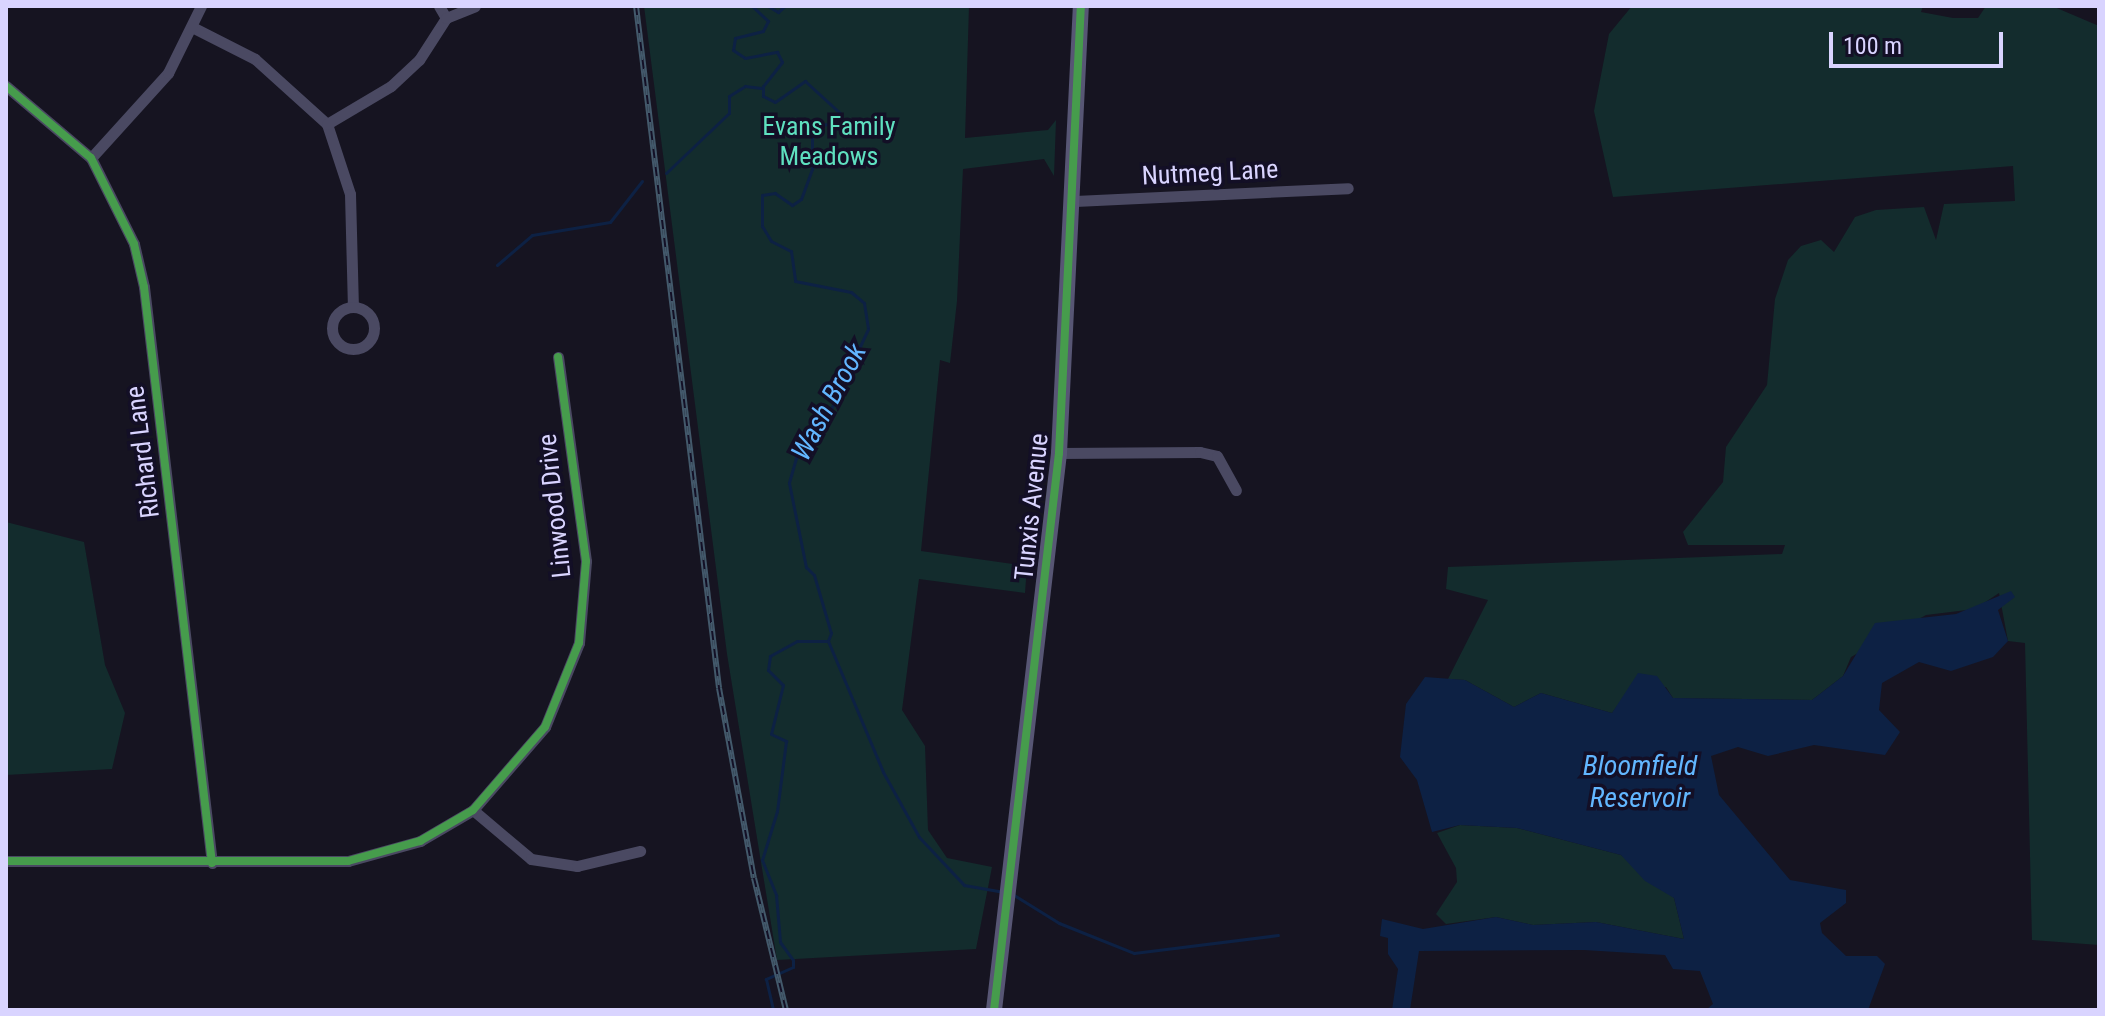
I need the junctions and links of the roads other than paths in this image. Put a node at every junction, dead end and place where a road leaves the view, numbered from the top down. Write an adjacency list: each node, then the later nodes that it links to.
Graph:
1 (201, 6): 6 (street)
2 (439, 6): 5 (street)
3 (475, 6): 5 (street)
4 (1081, 6): 11 (main road, Tunxis Avenue)
5 (446, 18): 8 (street)
6 (194, 28): 8 (street); 9 (street)
7 (6, 86): 9 (street, Richard Lane)
8 (327, 124): 12 (street)
9 (91, 158): 19 (street, Richard Lane)
10 (1348, 188): 11 (street, Nutmeg Lane)
11 (1075, 201): 14 (main road, Tunxis Avenue)
12 (353, 307)
13 (558, 357): 16 (street, Linwood Drive)
14 (1059, 453): 15 (street); 20 (main road, Tunxis Avenue)
15 (1236, 490)
16 (473, 810): 17 (street); 19 (street, Linwood Drive)
17 (640, 851)
18 (6, 861): 19 (street, Linwood Drive)
19 (212, 863)
20 (994, 1010)

